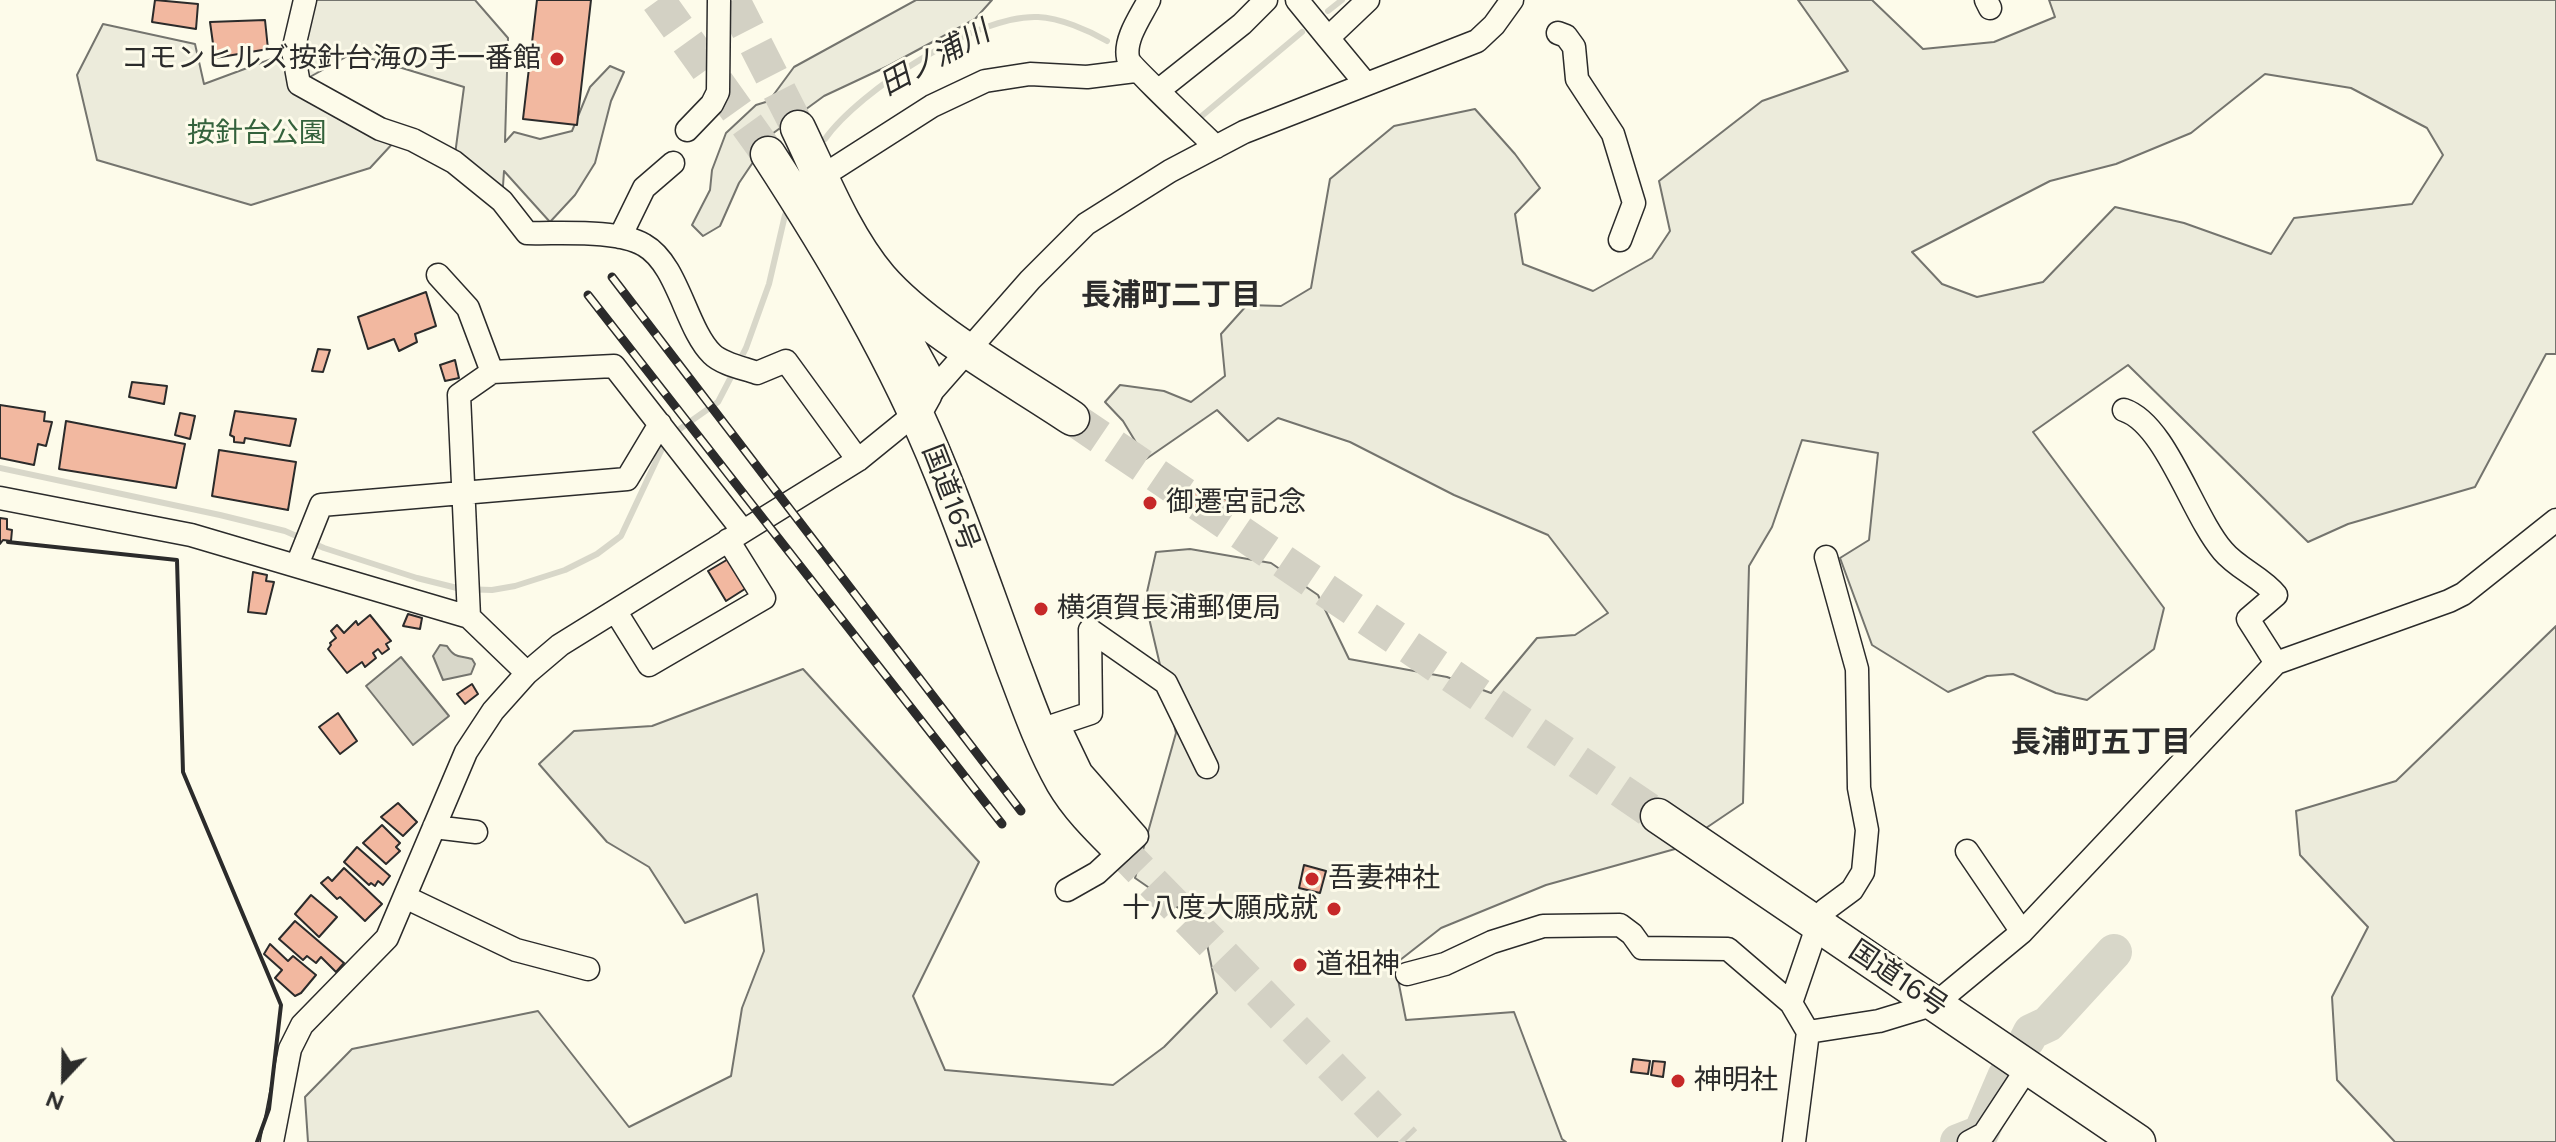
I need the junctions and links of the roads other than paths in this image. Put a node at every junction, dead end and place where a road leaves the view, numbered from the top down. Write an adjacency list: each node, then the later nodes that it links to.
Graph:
1 (305, 0): 19 (street)
2 (719, 0): 14 (street)
3 (1149, 0): 10 (street)
4 (1266, 0): 12 (street)
5 (1297, 0): 9 (street)
6 (1368, 0): 9 (street)
7 (1512, 0): 11 (street)
8 (1558, 33): 20 (street)
9 (1328, 38): 11 (street)
10 (1135, 71): 12 (street); 18 (street)
11 (1366, 84): 15 (street)
12 (1159, 90): 15 (street)
13 (798, 128): 18 (highway)
14 (687, 130)
15 (1216, 147): 23 (street)
16 (768, 154): 26 (highway, 国道16号)
17 (673, 163): 19 (street)
18 (821, 177): 21 (highway)
19 (620, 237): 29 (street)
20 (1620, 240)
21 (855, 242): 23 (highway); 26 (highway)
22 (438, 275): 24 (street)
23 (970, 350): 26 (street); 27 (highway)
24 (492, 372): 28 (street); 30 (street)
25 (2124, 410): 38 (street)
26 (915, 411): 29 (street); 40 (highway, 国道16号)
27 (1072, 418)
28 (660, 424): 30 (street); 33 (street)
29 (858, 460): 33 (street)
30 (463, 491): 35 (street); 37 (street)
31 (0, 498): 35 (street)
32 (2556, 520): 38 (street)
33 (736, 535): 36 (street); 36 (street)
34 (1826, 557): 49 (street)
35 (297, 565): 37 (street)
36 (616, 612): 39 (street)
37 (469, 617): 39 (street)
38 (2276, 663): 50 (street)
39 (527, 673): 43 (street)
40 (1048, 727): 41 (street); 45 (highway, 国道16号); 47 (street)
41 (1207, 767)
42 (1658, 816): 49 (highway, 国道16号)
43 (434, 827): 44 (street); 48 (street)
44 (476, 832)
45 (1117, 846)
46 (1967, 851): 50 (street)
47 (1067, 890)
48 (405, 897): 51 (street); 58 (street)
49 (1818, 924): 53 (street); 54 (highway, 国道16号)
50 (2022, 932): 54 (street)
51 (588, 969)
52 (1407, 974): 53 (street)
53 (1791, 1003): 55 (street)
54 (1935, 1004): 55 (street); 56 (highway, 国道16号)
55 (1808, 1032): 59 (street)
56 (2028, 1067): 57 (street); 60 (highway, 国道16号)
57 (1985, 1139)
58 (272, 1142)
59 (1794, 1142)
60 (2138, 1142)

